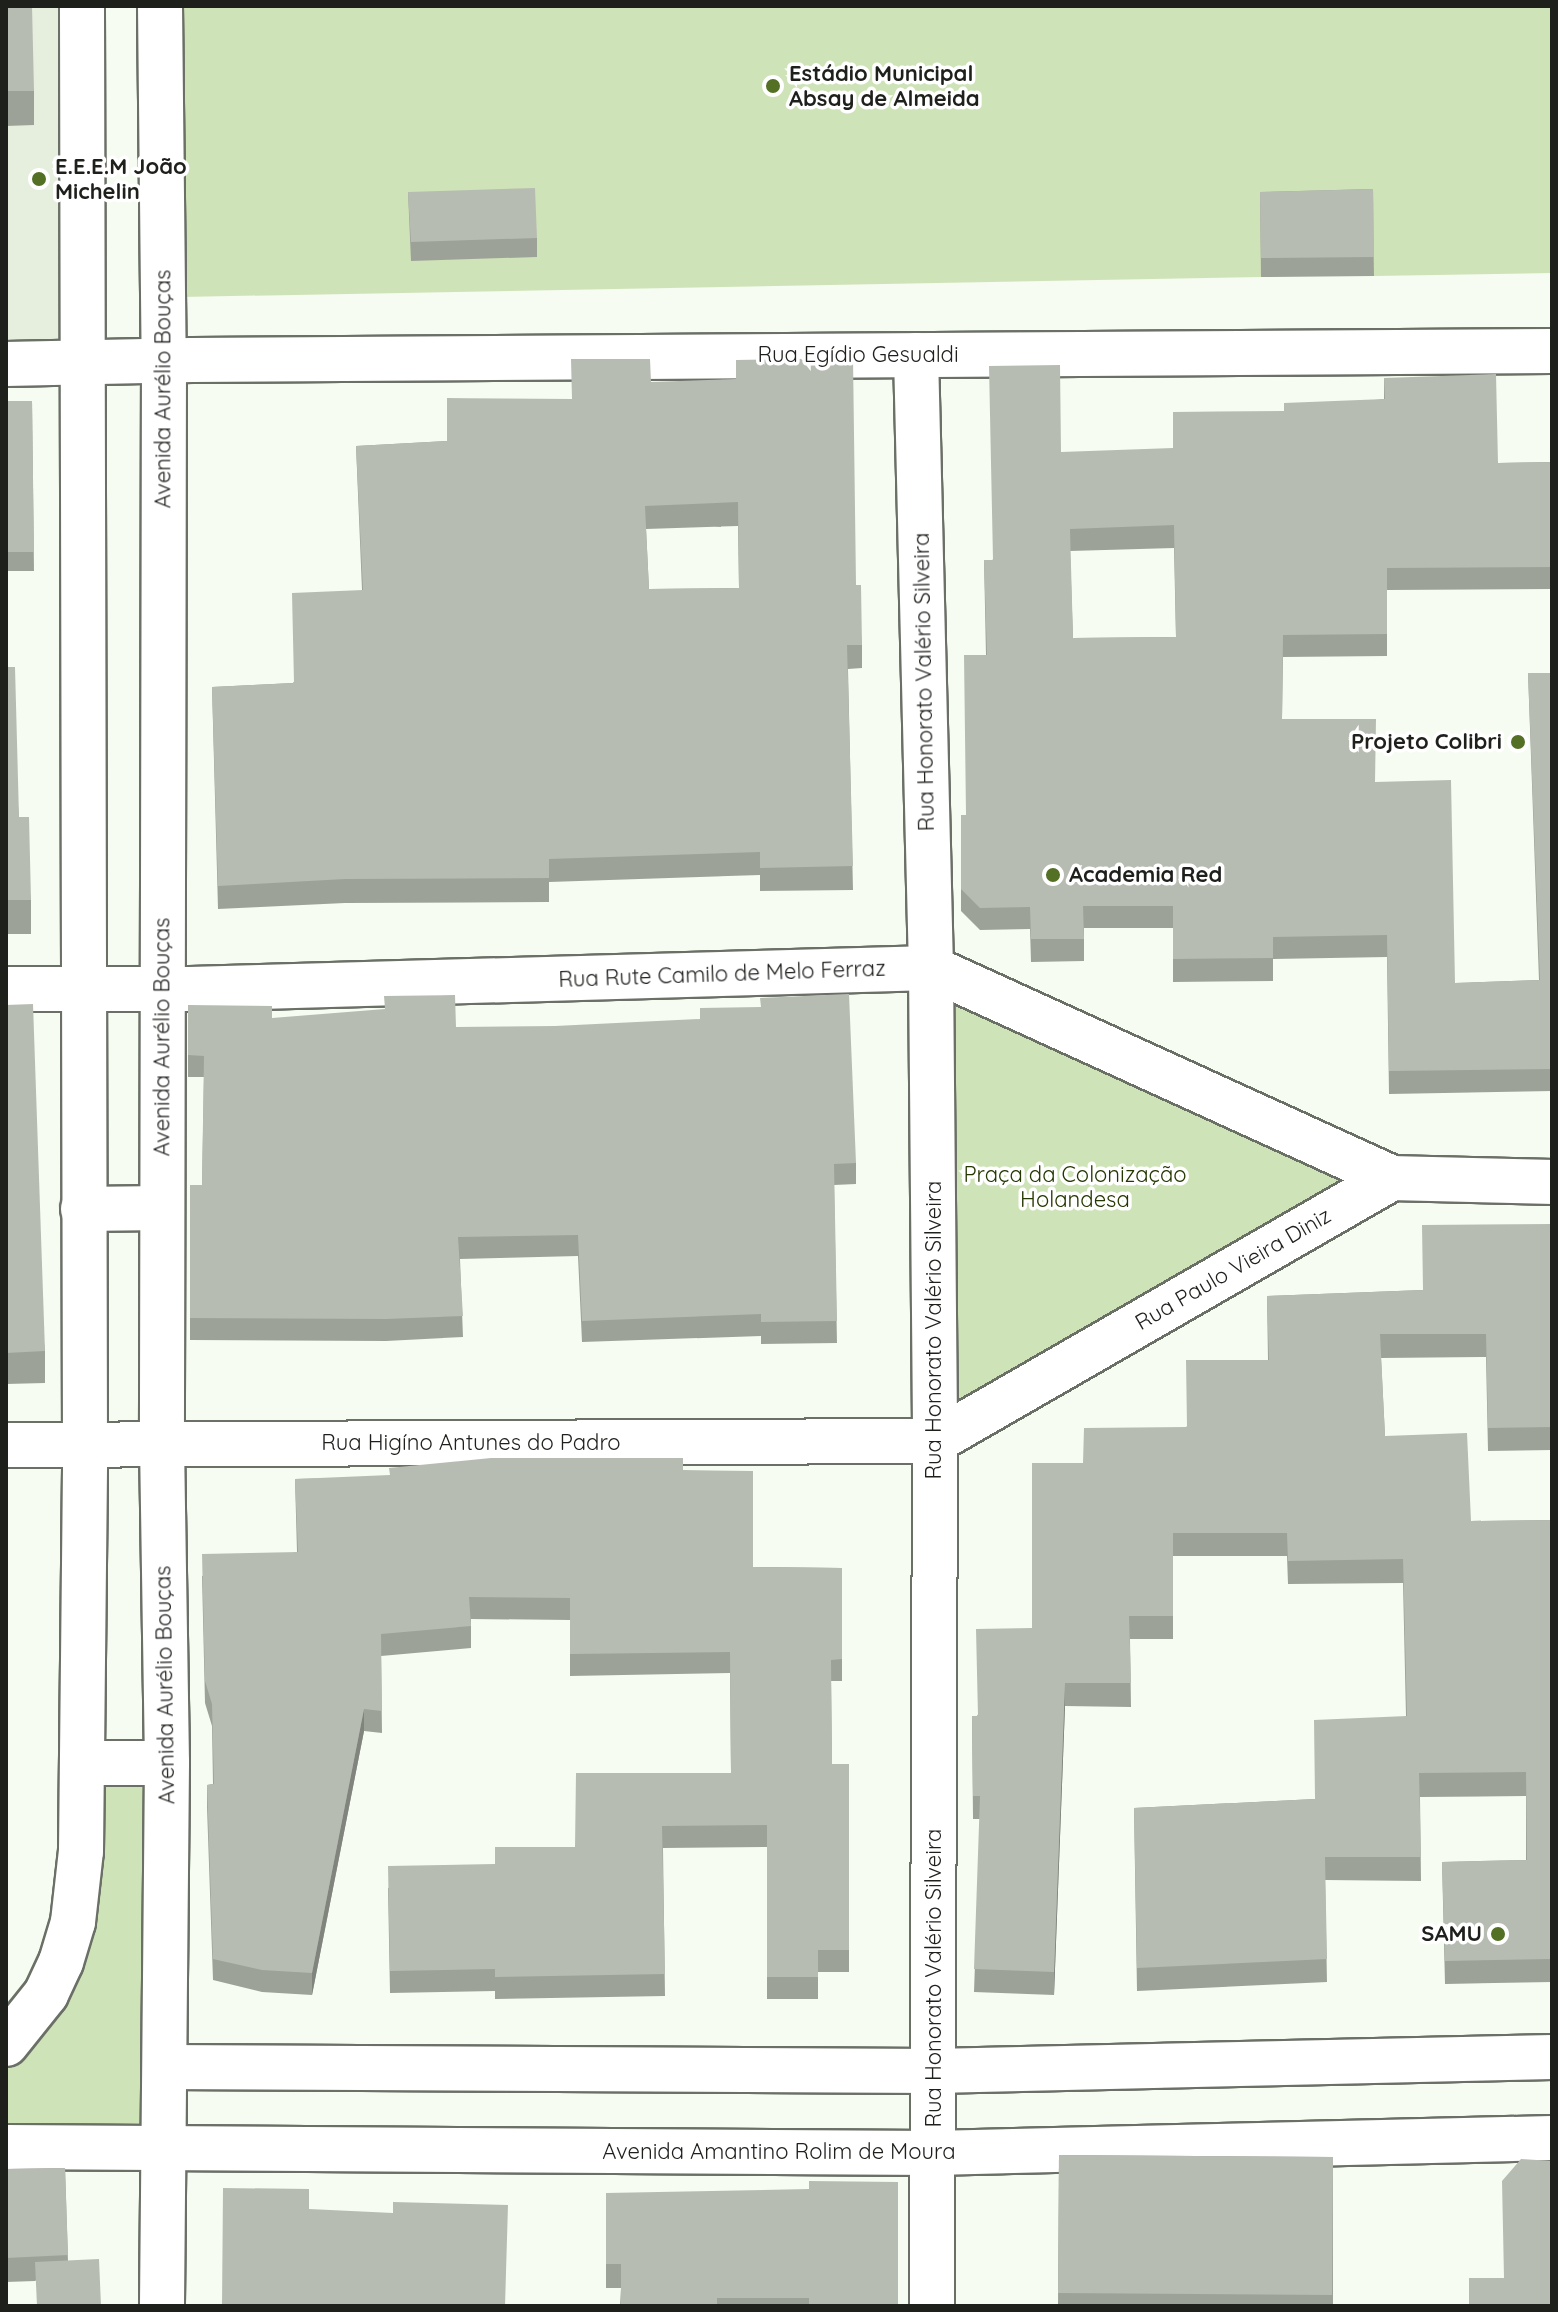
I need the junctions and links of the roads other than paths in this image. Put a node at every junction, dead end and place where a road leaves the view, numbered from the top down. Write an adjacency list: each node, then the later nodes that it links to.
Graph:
1 (82, 6): 6 (street)
2 (160, 6): 5 (street, Avenida Aurélio Bouças)
3 (1552, 351): 4 (street, Rua Egídio Gesualdi)
4 (916, 355): 5 (street, Rua Egídio Gesualdi); 8 (street, Rua Honorato Valério Silveira)
5 (164, 361): 6 (street, Rua Egídio Gesualdi); 11 (street, Avenida Aurélio Bouças)
6 (83, 362): 7 (street, Rua Egídio Gesualdi); 10 (street)
7 (6, 364)
8 (931, 968): 11 (street, Rua Rute Camilo de Melo Ferraz); 12 (street, Rua Rute Camilo de Melo Ferraz); 16 (street, Rua Honorato Valério Silveira)
9 (6, 989): 10 (street, Rua Rute Camilo de Melo Ferraz)
10 (82, 989): 11 (street, Rua Rute Camilo de Melo Ferraz); 15 (street)
11 (161, 990): 14 (street, Avenida Aurélio Bouças)
12 (1392, 1178): 13 (street); 16 (street, Rua Paulo Vieira Diniz)
13 (1552, 1182)
14 (162, 1208): 15 (street); 18 (street, Avenida Aurélio Bouças)
15 (83, 1209): 17 (street)
16 (935, 1441): 18 (street, Rua Higíno Antunes do Padro); 25 (street, Rua Honorato Valério Silveira)
17 (85, 1443): 18 (street, Rua Higíno Antunes do Padro); 19 (street, Rua Higíno Antunes do Padro); 20 (street)
18 (162, 1444): 21 (street, Avenida Aurélio Bouças)
19 (6, 1445)
20 (83, 1763): 21 (street); 22 (street)
21 (167, 1763): 24 (street, Avenida Aurélio Bouças)
22 (6, 2044)
23 (1552, 2057): 25 (street)
24 (165, 2067): 25 (street); 28 (street, Avenida Aurélio Bouças)
25 (934, 2071): 29 (street, Rua Honorato Valério Silveira)
26 (1552, 2138): 29 (street, Avenida Amantino Rolim de Moura)
27 (6, 2147): 28 (street, Avenida Amantino Rolim de Moura)
28 (164, 2150): 29 (street, Avenida Amantino Rolim de Moura); 30 (street, Avenida Aurélio Bouças)
29 (933, 2153): 31 (street, Rua Honorato Valério Silveira)
30 (162, 2306)
31 (932, 2306)

